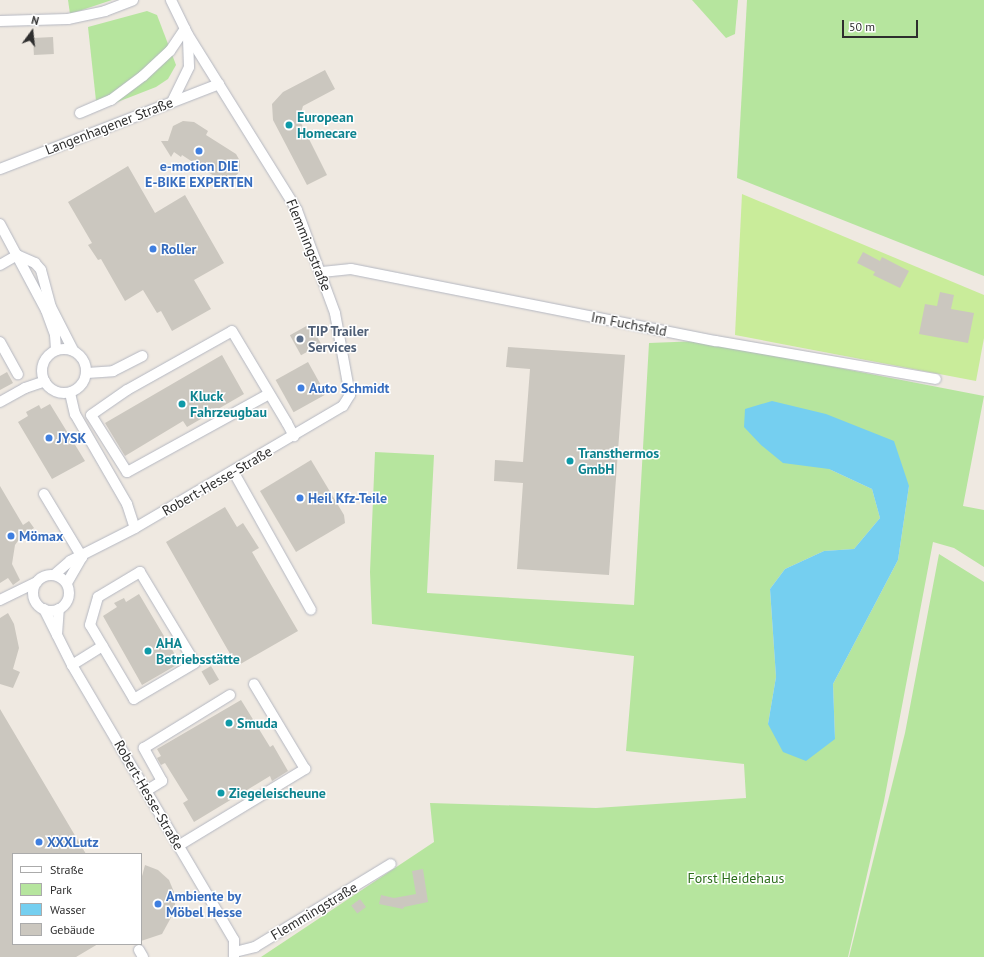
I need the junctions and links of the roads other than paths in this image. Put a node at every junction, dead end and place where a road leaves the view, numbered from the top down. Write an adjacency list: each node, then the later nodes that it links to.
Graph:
1 (133, 0): 3 (street)
2 (171, 0): 4 (street, Flemmingstraße)
3 (0, 21)
4 (186, 32): 5 (street, Flemmingstraße); 6 (street); 7 (street)
5 (219, 84): 6 (street, Langenhagener Straße); 12 (street, Flemmingstraße)
6 (172, 102): 8 (street, Langenhagener Straße)
7 (80, 113)
8 (0, 169)
9 (0, 224): 10 (street)
10 (17, 255): 11 (street); 14 (street); 15 (street)
11 (0, 265)
12 (322, 272): 19 (street, Im Fuchsfeld); 23 (street, Flemmingstraße)
13 (0, 342): 18 (street)
14 (56, 350): 15 (street); 20 (street)
15 (73, 350): 17 (street)
16 (142, 356): 17 (street)
17 (87, 373): 21 (street)
18 (18, 374)
19 (936, 379)
20 (44, 382): 21 (street); 24 (street)
21 (70, 392): 28 (street)
22 (269, 394): 22 (street); 25 (street)
23 (348, 399): 25 (street, Robert-Hesse-Straße)
24 (0, 402)
25 (294, 436): 26 (street, Robert-Hesse-Straße)
26 (233, 471): 28 (street, Robert-Hesse-Straße); 38 (street)
27 (44, 494): 29 (street)
28 (135, 528): 29 (street, Robert-Hesse-Straße)
29 (82, 557): 30 (street, Robert-Hesse-Straße); 32 (street, Robert-Hesse-Straße)
30 (54, 575): 31 (street); 32 (street)
31 (37, 582): 33 (street); 34 (street)
32 (66, 583): 37 (street)
33 (10, 595): 34 (street); 35 (street)
34 (34, 596): 36 (street)
35 (0, 600)
36 (44, 609): 37 (street); 39 (street, Robert-Hesse-Straße)
37 (59, 609): 39 (street)
38 (311, 610)
39 (57, 635): 41 (street, Robert-Hesse-Straße)
40 (102, 646): 40 (street); 41 (street)
41 (72, 665): 44 (street, Robert-Hesse-Straße)
42 (254, 684): 45 (street)
43 (230, 695): 44 (street)
44 (146, 791): 45 (street, Robert-Hesse-Straße)
45 (178, 846): 47 (street, Robert-Hesse-Straße)
46 (391, 864): 47 (street, Flemmingstraße)
47 (235, 954)

